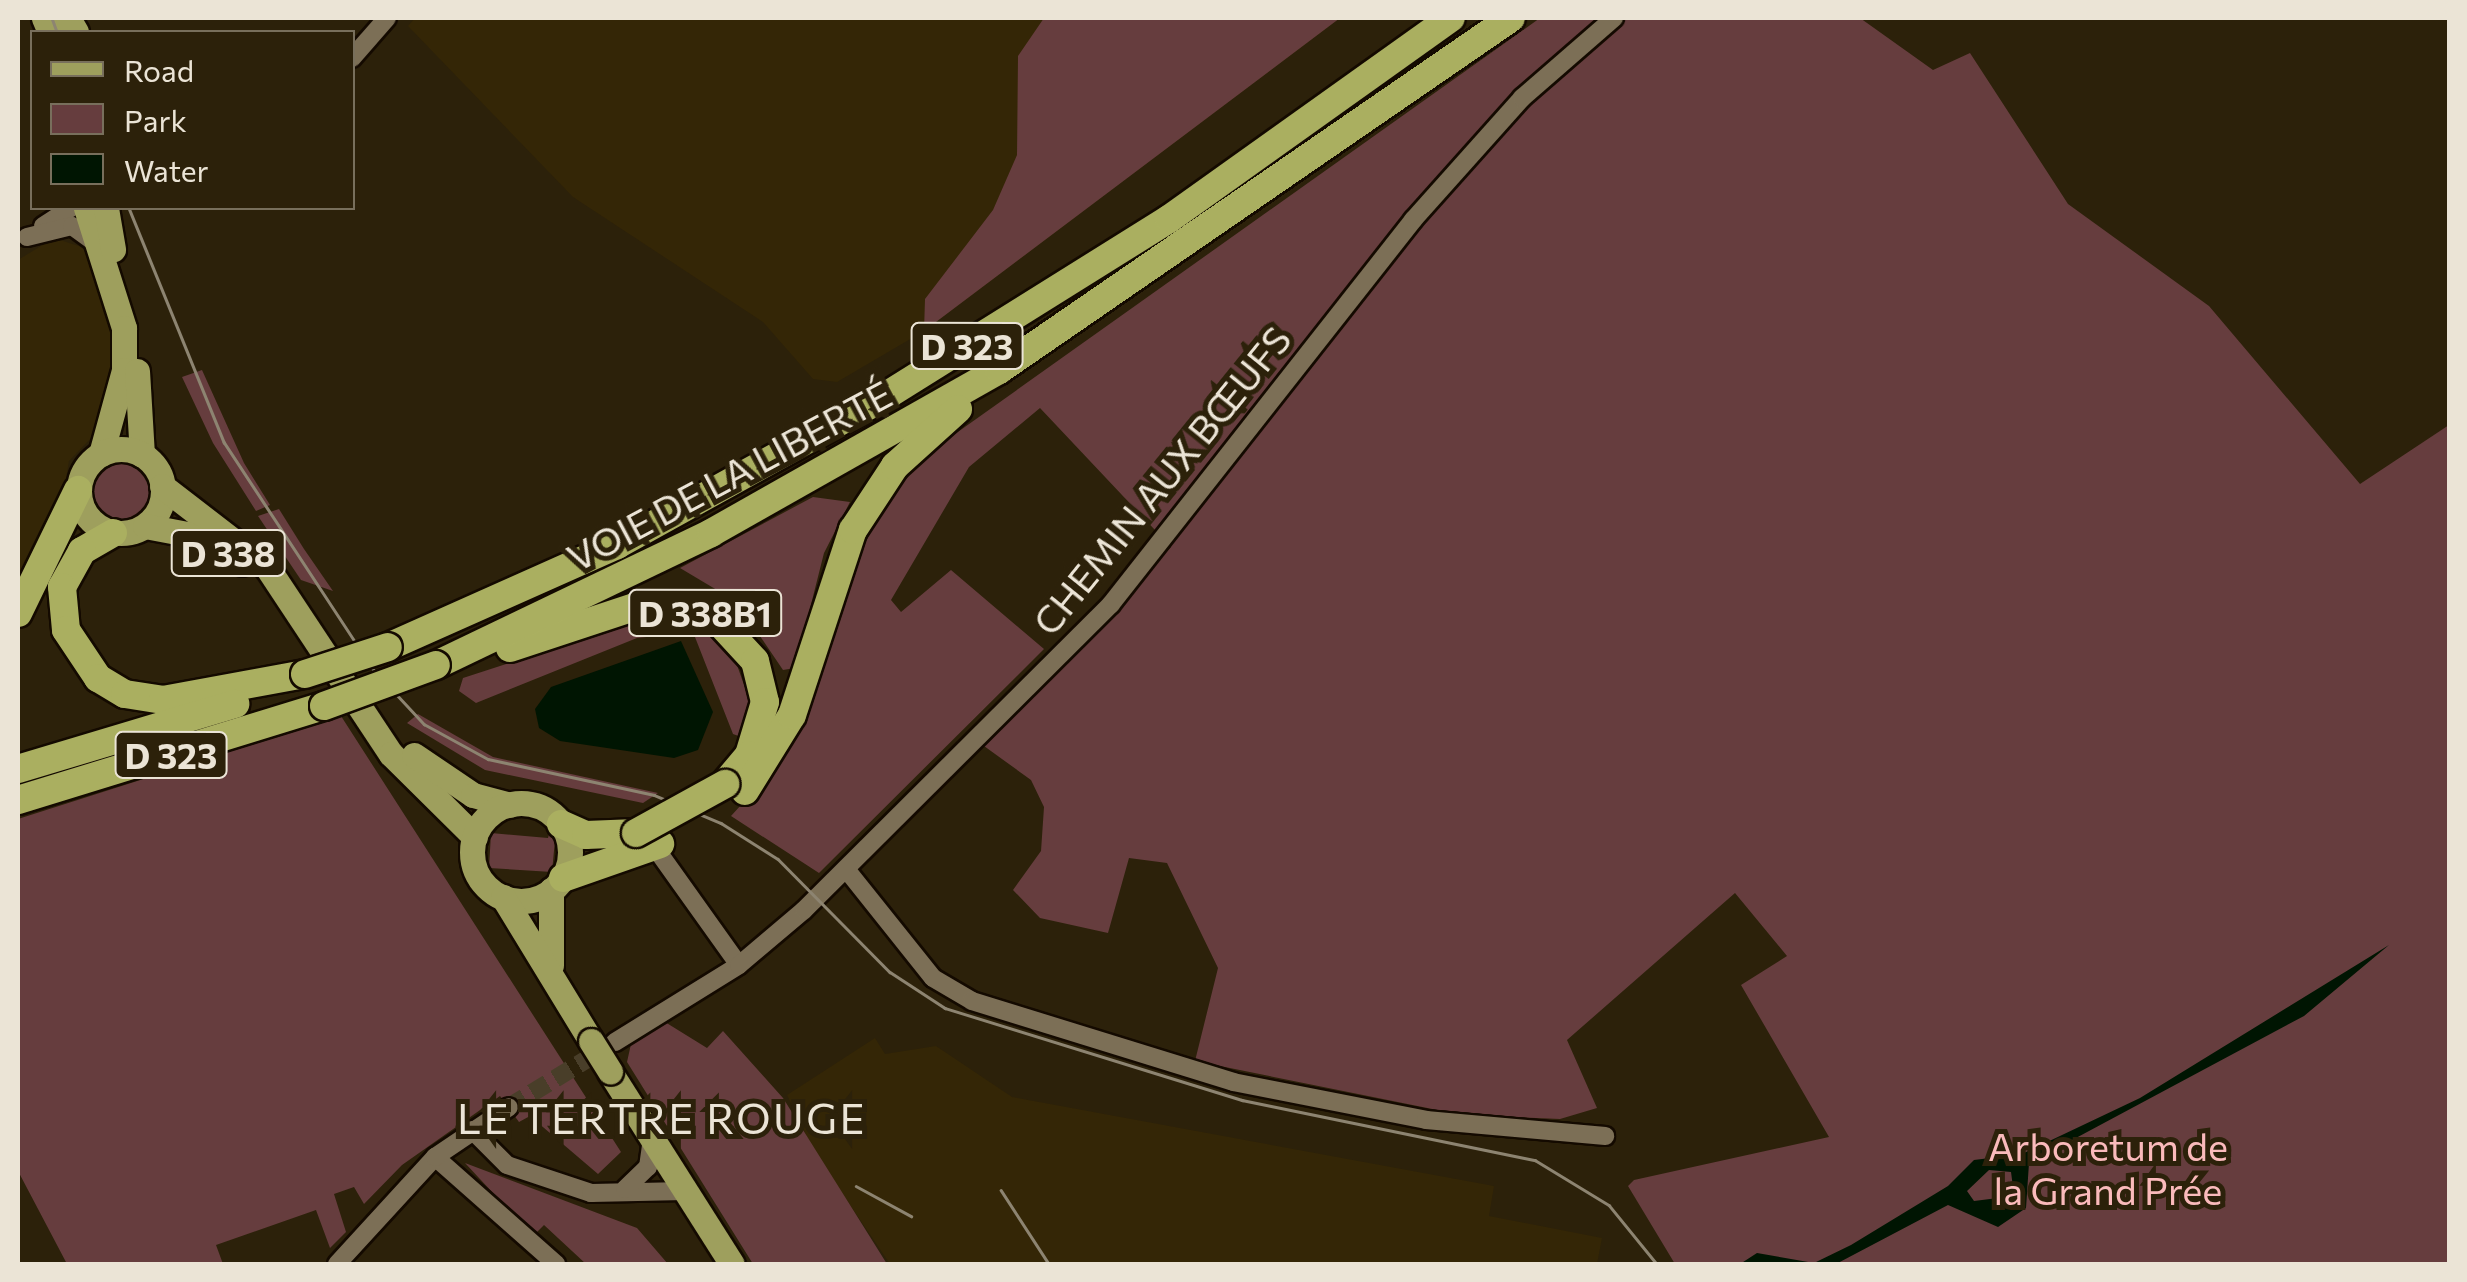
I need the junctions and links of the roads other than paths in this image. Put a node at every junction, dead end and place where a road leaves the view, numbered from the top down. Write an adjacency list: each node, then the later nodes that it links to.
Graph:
1 (387, 18): 5 (street)
2 (1452, 18): 20 (highway, VOIE DE LA LIBERTÉ / D 323, bridge)
3 (1510, 18): 10 (highway, VOIE DE LA LIBERTÉ / D 323)
4 (1614, 18): 29 (street, CHEMIN AUX BŒUFS)
5 (355, 55)
6 (68, 210): 8 (street)
7 (99, 211): 9 (main road); 12 (main road)
8 (22, 240): 9 (street)
9 (98, 248): 11 (main road)
10 (1000, 370): 19 (highway, VOIE DE LA LIBERTÉ / D 323); 23 (highway)
11 (101, 454): 12 (main road); 14 (main road)
12 (142, 455): 13 (main road)
13 (162, 486): 15 (main road); 17 (main road, D 338)
14 (78, 490): 16 (main road); 18 (highway)
15 (145, 526): 16 (main road); 17 (main road, D 338)
16 (113, 532): 20 (highway)
17 (296, 609): 21 (main road, D 338)
18 (18, 613)
19 (436, 665): 23 (highway, D 338B1); 24 (highway, VOIE DE LA LIBERTÉ / D 323, bridge)
20 (305, 674): 22 (highway, VOIE DE LA LIBERTÉ / D 323)
21 (374, 724): 25 (main road, D 338); 27 (main road, D 338)
22 (18, 769)
23 (735, 787): 28 (highway)
24 (18, 800)
25 (510, 805): 26 (main road); 27 (main road)
26 (561, 824): 28 (highway); 30 (main road)
27 (474, 837): 31 (main road)
28 (650, 841): 30 (highway); 32 (street)
29 (846, 870): 32 (street, CHEMIN AUX BŒUFS); 37 (street)
30 (557, 884): 31 (main road); 33 (main road)
31 (503, 897): 33 (main road)
32 (739, 965): 34 (street, CHEMIN AUX BŒUFS)
33 (554, 980): 34 (main road)
34 (603, 1042): 38 (main road, bridge)
35 (509, 1106): 36 (street)
36 (472, 1130): 39 (street); 41 (street)
37 (1605, 1136)
38 (652, 1139): 40 (main road); 41 (street)
39 (435, 1157): 42 (street); 43 (street)
40 (685, 1190): 41 (street); 44 (main road)
41 (620, 1192)
42 (337, 1264)
43 (556, 1264)
44 (732, 1264)

